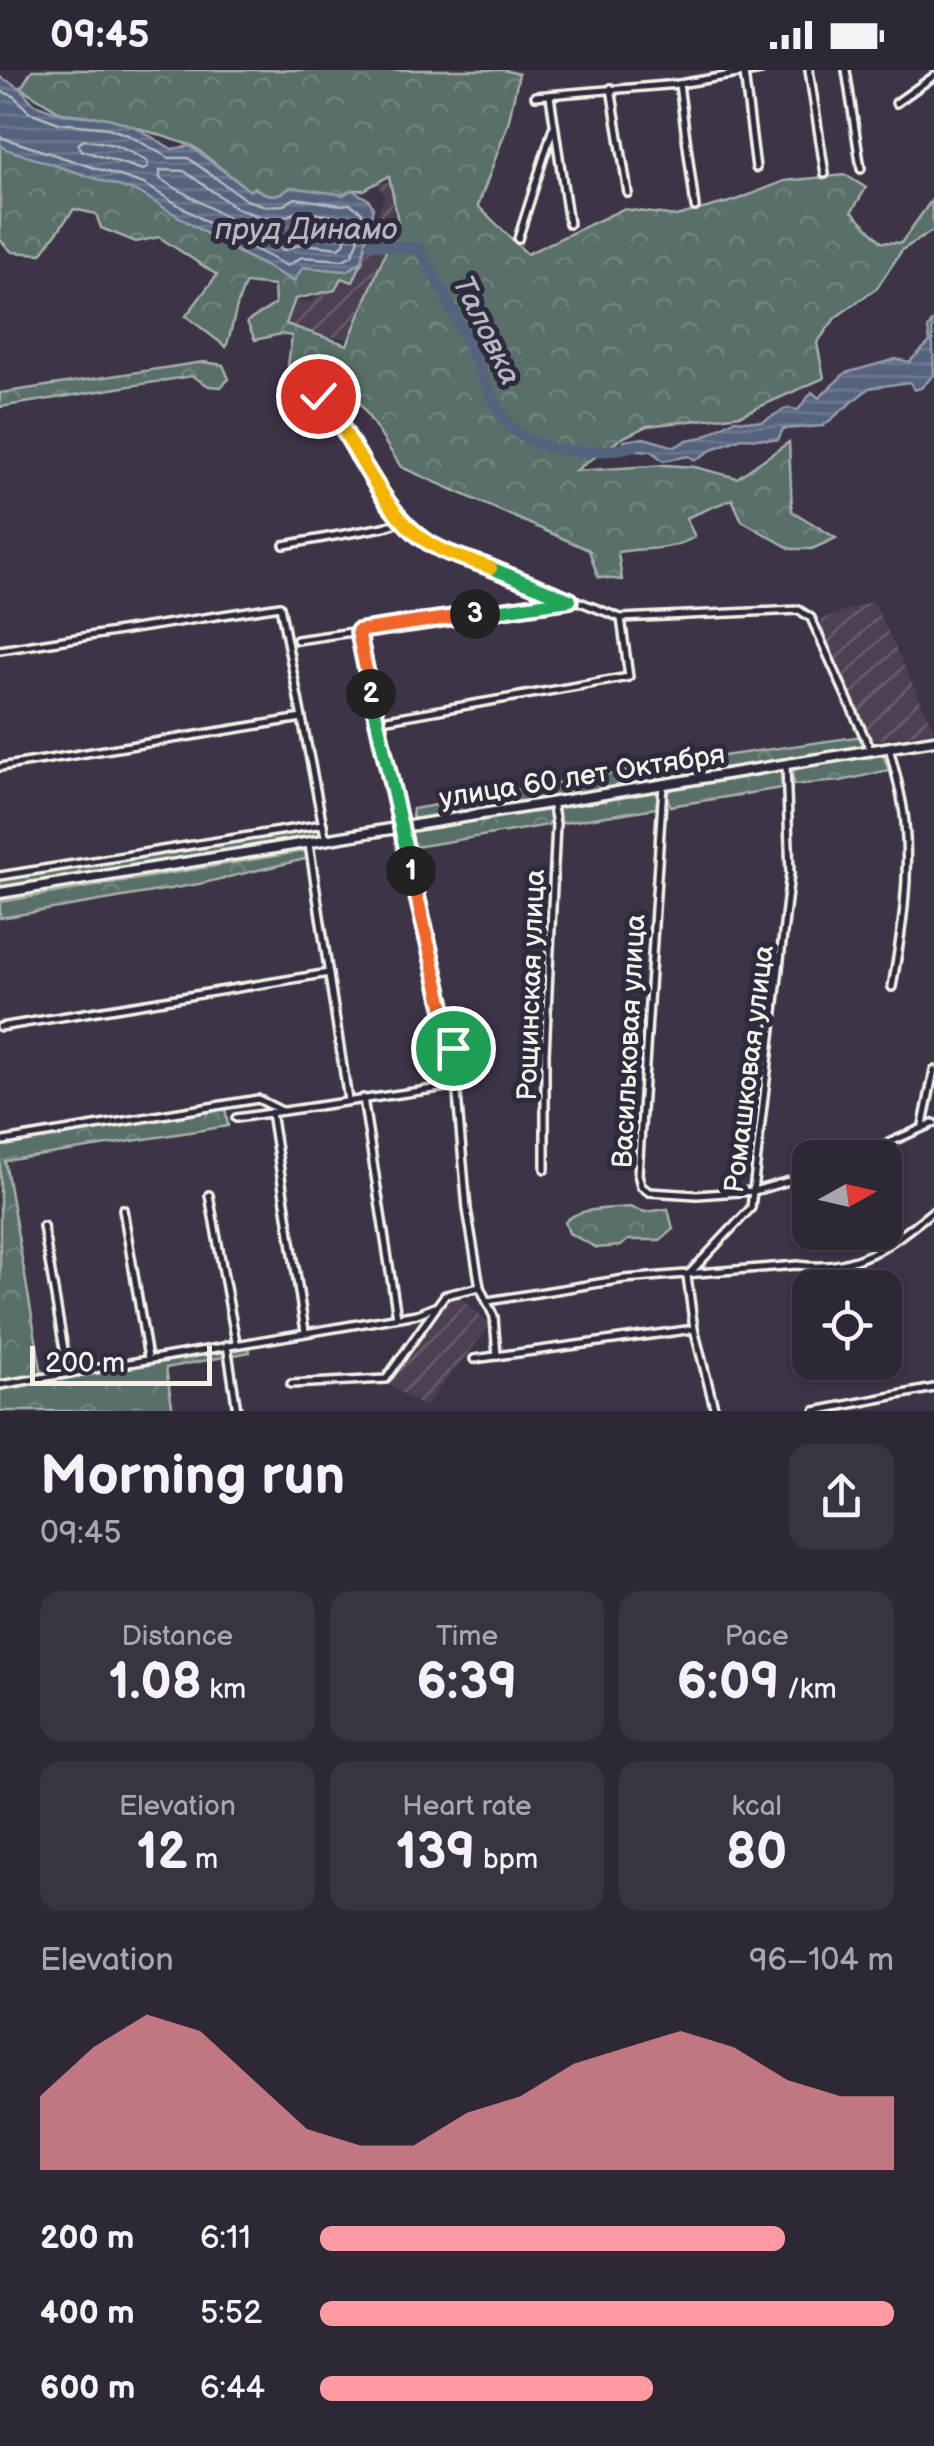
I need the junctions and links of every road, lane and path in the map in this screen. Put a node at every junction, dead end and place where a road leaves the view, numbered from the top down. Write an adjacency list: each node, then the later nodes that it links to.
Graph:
1 (761, 70): 4 (street)
2 (808, 70): 14 (street)
3 (846, 70): 13 (street)
4 (744, 73): 6 (street); 12 (street)
5 (934, 76): 10 (street)
6 (679, 84): 7 (street); 16 (street)
7 (611, 88): 9 (street); 15 (street)
8 (535, 96): 9 (street)
9 (550, 96): 11 (street)
10 (896, 103)
11 (554, 126): 17 (street); 18 (street)
12 (756, 168)
13 (861, 169)
14 (825, 174)
15 (628, 193)
16 (695, 207)
17 (569, 224)
18 (518, 239)
19 (318, 396): 20 (street)
20 (403, 520): 21 (street); 22 (street)
21 (284, 544)
22 (570, 600): 23 (street); 24 (street)
23 (621, 618): 28 (street); 31 (street)
24 (358, 631): 25 (street); 28 (street)
25 (297, 640)
26 (0, 650): 27 (street)
27 (302, 718): 33 (street); 36 (street)
28 (376, 721): 37 (street)
29 (934, 740): 30 (street, улица 60 лет Октября)
30 (889, 746): 31 (street, улица 60 лет Октября); 43 (street)
31 (870, 749): 32 (street, улица 60 лет Октября)
32 (786, 764): 34 (street, улица 60 лет Октября); 58 (street, Ромашковая улица)
33 (0, 767)
34 (663, 785): 35 (street, улица 60 лет Октября); 58 (street, Васильковая улица)
35 (552, 802): 37 (street, улица 60 лет Октября); 56 (street, Рощинская улица)
36 (322, 824): 38 (street); 40 (street)
37 (399, 828): 38 (street, улица 60 лет Октября); 46 (street)
38 (326, 841): 39 (street, улица 60 лет Октября)
39 (308, 844): 41 (street, улица 60 лет Октября); 42 (street)
40 (0, 876)
41 (0, 893)
42 (329, 973): 44 (street); 48 (street)
43 (892, 986)
44 (0, 1027)
45 (934, 1070): 53 (street)
46 (454, 1086): 47 (street); 64 (street)
47 (363, 1098): 48 (street); 67 (street)
48 (348, 1100): 49 (street)
49 (282, 1110): 50 (street); 55 (street)
50 (271, 1112): 51 (street); 69 (street)
51 (236, 1118)
52 (934, 1123): 53 (street)
53 (922, 1126): 54 (street)
54 (892, 1140)
55 (4, 1141)
56 (545, 1169)
57 (792, 1180): 58 (street, Васильковая улица)
58 (754, 1192): 63 (street, Ромашковая улица)
59 (208, 1195): 70 (street)
60 (124, 1209): 73 (street)
61 (934, 1210): 63 (street)
62 (43, 1226): 75 (street)
63 (687, 1276): 65 (street); 68 (street)
64 (480, 1287): 65 (street); 66 (street)
65 (488, 1301): 72 (street)
66 (437, 1306): 67 (street); 76 (street)
67 (396, 1318): 69 (street)
68 (694, 1330): 72 (street); 80 (street)
69 (305, 1332): 70 (street)
70 (236, 1342): 71 (street)
71 (227, 1344): 73 (street); 79 (street)
72 (497, 1356): 74 (street)
73 (148, 1358): 75 (street)
74 (474, 1359)
75 (68, 1372): 77 (street)
76 (291, 1384)
77 (0, 1385)
78 (934, 1388): 81 (street)
79 (237, 1411)
80 (715, 1411)
81 (815, 1411)

